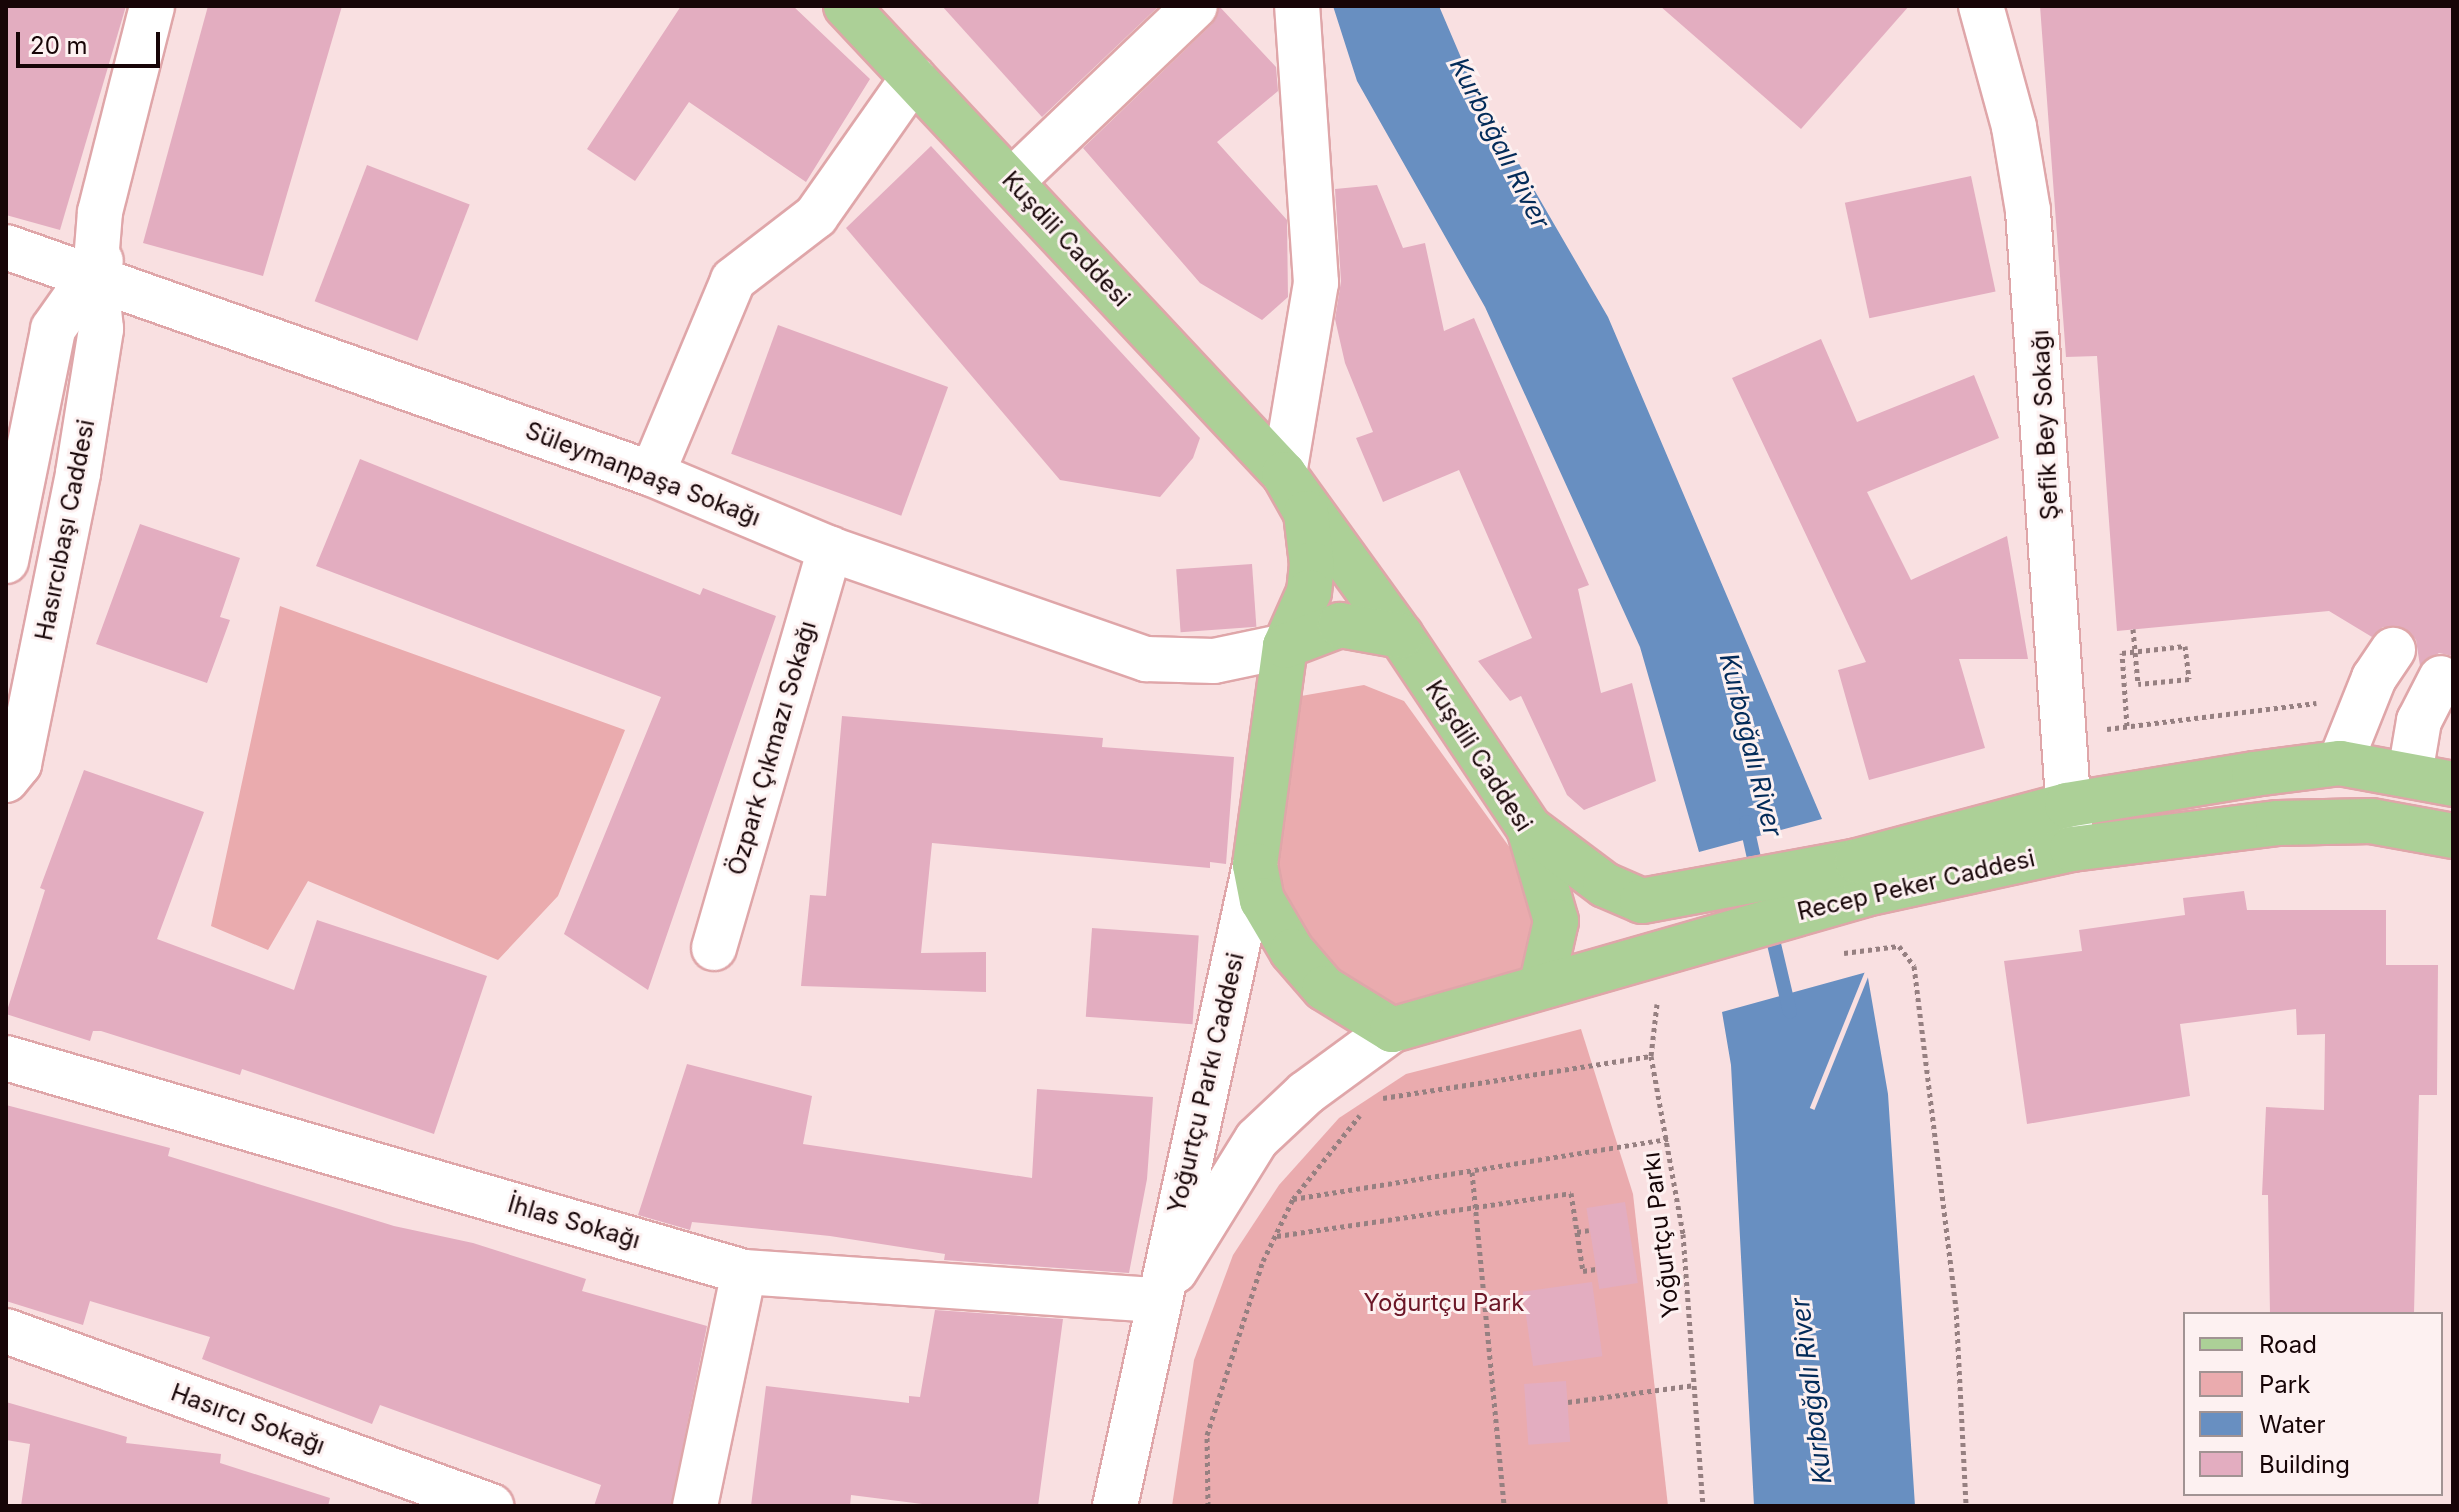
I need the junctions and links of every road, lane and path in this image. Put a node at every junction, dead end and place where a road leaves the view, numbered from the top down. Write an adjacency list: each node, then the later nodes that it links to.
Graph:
1 (152, 6): 10 (street, Hasırcıbaşı Caddesi)
2 (178, 6): 10 (street)
3 (846, 6): 7 (main road, Kuşdili Caddesi)
4 (1195, 6): 8 (street)
5 (1297, 6): 12 (street)
6 (1981, 6): 22 (street, Şefik Bey Sokağı)
7 (913, 78): 8 (main road, Kuşdili Caddesi); 11 (street)
8 (1012, 181): 12 (main road, Kuşdili Caddesi)
9 (6, 247): 10 (street, Süleymanpaşa Sokağı)
10 (95, 274): 11 (street, Süleymanpaşa Sokağı); 14 (street); 25 (street, Hasırcıbaşı Caddesi)
11 (652, 474): 13 (street, Süleymanpaşa Sokağı)
12 (1284, 474): 16 (main road, Kuşdili Caddesi); 17 (main road, Kuşdili Caddesi)
13 (830, 549): 17 (street, Süleymanpaşa Sokağı); 34 (street, Özpark Çıkmazı Sokağı)
14 (6, 561)
15 (2133, 629): 21 (path, bridge)
16 (1401, 636): 17 (main road); 28 (main road, Kuşdili Caddesi)
17 (1285, 646): 31 (main road, Yoğurtçu Parkı Caddesi)
18 (2393, 650): 20 (street)
19 (2441, 678): 24 (street)
20 (2363, 704): 21 (path); 23 (street)
21 (2127, 726): 22 (path)
22 (2063, 735): 27 (street, Şefik Bey Sokağı)
23 (2340, 763): 24 (main road, Recep Peker Caddesi); 27 (main road, Recep Peker Caddesi)
24 (2410, 774): 26 (main road, Recep Peker Caddesi)
25 (6, 780)
26 (2453, 784)
27 (2067, 805): 30 (street, Şefik Bey Sokağı); 32 (main road, Recep Peker Caddesi)
28 (1529, 828): 32 (main road, Recep Peker Caddesi); 35 (main road, Kuşdili Caddesi)
29 (2453, 836): 30 (main road, Recep Peker Caddesi)
30 (2072, 849): 32 (main road, Recep Peker Caddesi)
31 (1255, 865): 37 (main road, Yoğurtçu Parkı Caddesi); 49 (street, Yoğurtçu Parkı Caddesi)
32 (1861, 878): 35 (main road, Recep Peker Caddesi)
33 (1876, 944): 59 (path)
34 (714, 948)
35 (1542, 983): 37 (main road, Recep Peker Caddesi)
36 (1670, 1000): 38 (path, Yoğurtçu Parkı)
37 (1392, 1030): 49 (street, Yoğurtçu Parkı Caddesi)
38 (1651, 1056): 40 (path, Yoğurtçu Parkı); 42 (path)
39 (6, 1058): 48 (street, İhlas Sokağı)
40 (1668, 1139): 41 (path); 51 (path, Yoğurtçu Parkı)
41 (1472, 1172): 42 (path); 43 (path)
42 (1293, 1199): 46 (path)
43 (1476, 1208): 45 (path); 46 (path); 57 (path)
44 (1589, 1230): 45 (path)
45 (1577, 1232): 47 (path)
46 (1276, 1236): 56 (path)
47 (1596, 1269)
48 (744, 1272): 49 (street, İhlas Sokağı); 54 (street)
49 (1157, 1300): 55 (street, Yoğurtçu Parkı Caddesi)
50 (6, 1331): 53 (street, Hasırcı Sokağı)
51 (1695, 1385): 52 (path); 58 (path, Yoğurtçu Parkı)
52 (1568, 1402)
53 (487, 1505)
54 (695, 1506)
55 (1115, 1506)
56 (1208, 1506)
57 (1504, 1506)
58 (1703, 1506)
59 (1966, 1506)

